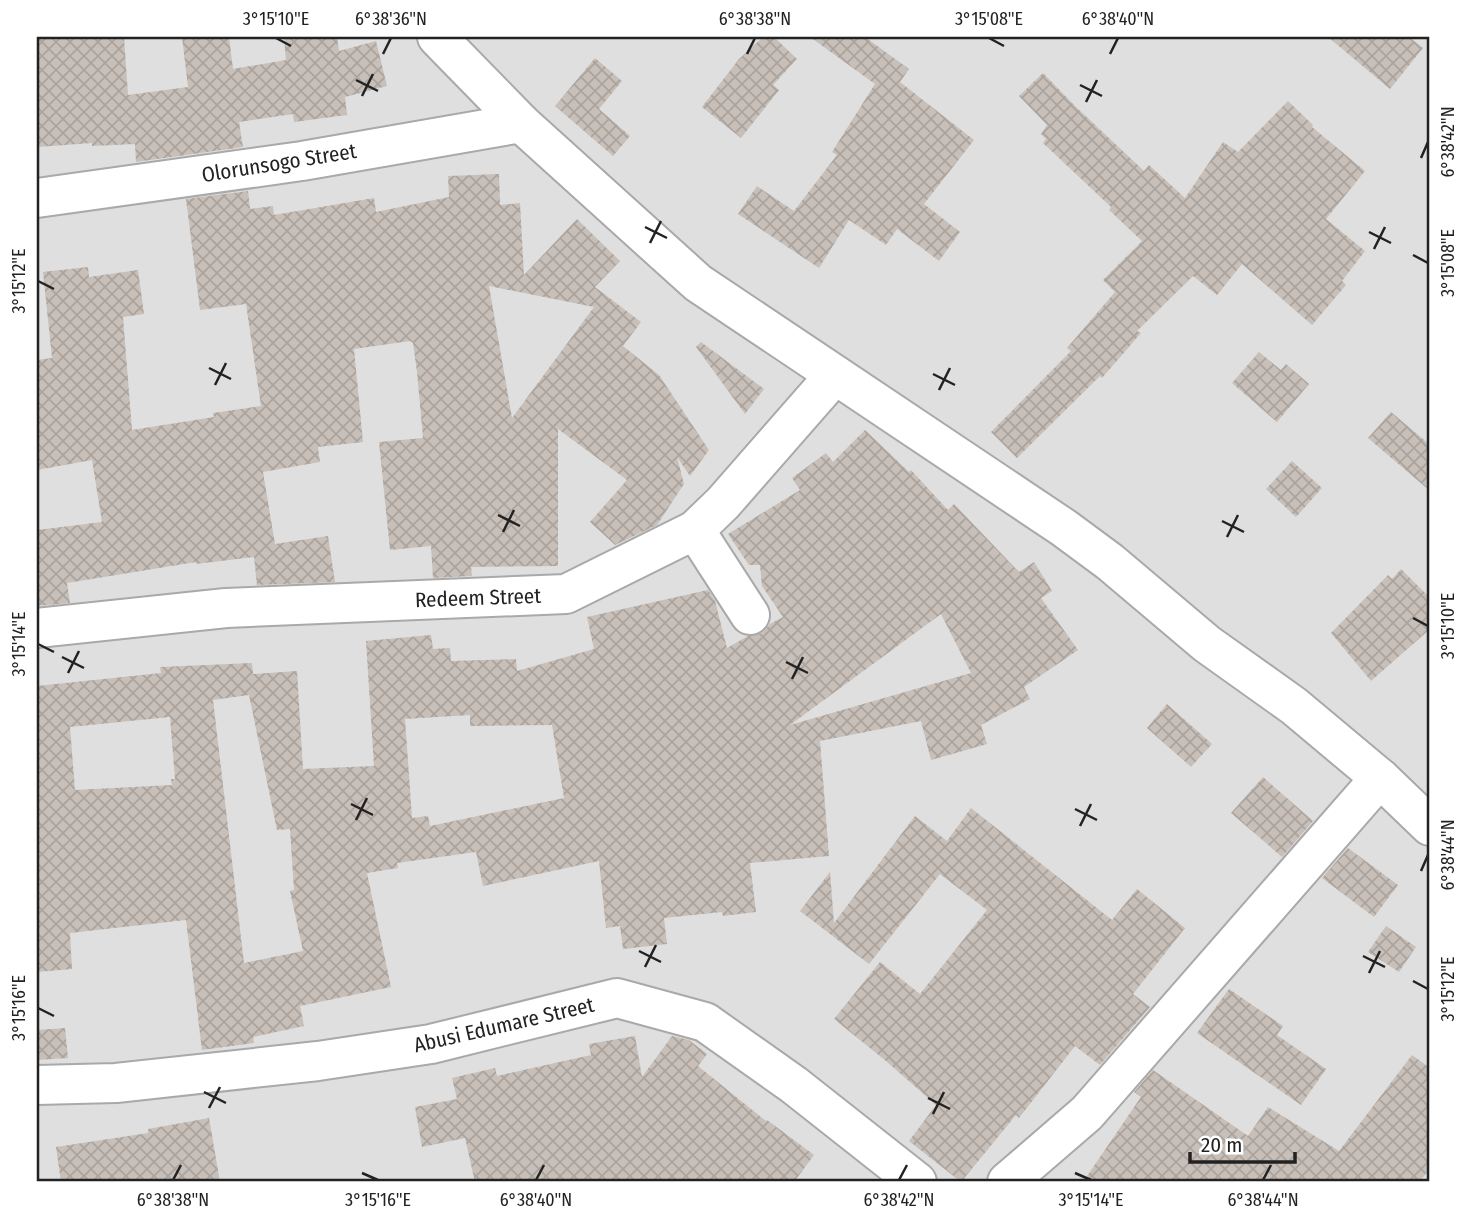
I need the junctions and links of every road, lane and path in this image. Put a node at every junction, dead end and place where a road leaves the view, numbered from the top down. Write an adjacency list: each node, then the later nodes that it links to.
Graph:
1 (437, 37): 2 (street)
2 (521, 123): 3 (street, Olorunsogo Street); 4 (street)
3 (37, 198)
4 (835, 375): 5 (street, Redeem Street); 8 (street)
5 (695, 530): 6 (street); 7 (street, Redeem Street)
6 (750, 615)
7 (37, 628)
8 (1380, 778): 9 (street); 12 (street)
9 (1430, 827)
10 (37, 1085): 11 (street, Abusi Edumare Street)
11 (917, 1182)
12 (1007, 1182)

